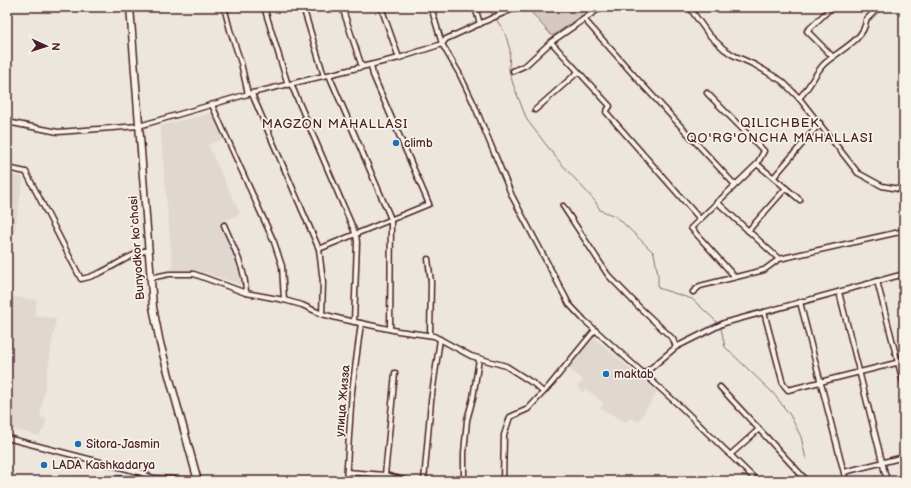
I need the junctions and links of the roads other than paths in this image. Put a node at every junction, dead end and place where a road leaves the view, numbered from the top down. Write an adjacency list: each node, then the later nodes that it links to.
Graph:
1 (130, 7): 36 (main road, Bunyodkor koʻchasi)
2 (224, 7): 30 (street)
3 (264, 7): 28 (street)
4 (303, 7): 27 (street)
5 (342, 7): 23 (street)
6 (381, 7): 21 (street)
7 (431, 7): 19 (street)
8 (475, 7): 17 (street)
9 (501, 7): 15 (street)
10 (520, 7): 15 (street)
11 (604, 7): 16 (street)
12 (689, 7): 31 (street)
13 (832, 7): 20 (street)
14 (882, 7): 20 (street)
15 (501, 14): 17 (street)
16 (584, 19): 18 (street); 40 (street)
17 (480, 24): 19 (street)
18 (551, 42): 24 (street); 25 (street)
19 (442, 44): 21 (street); 70 (street)
20 (833, 57): 31 (street)
21 (399, 58): 22 (street)
22 (371, 65): 23 (street); 46 (street)
23 (362, 67): 26 (street)
24 (513, 71)
25 (578, 72): 33 (street); 47 (street)
26 (330, 75): 27 (street); 46 (street)
27 (324, 76): 28 (street)
28 (289, 85): 30 (street); 51 (street)
29 (707, 93): 37 (street)
30 (250, 94): 32 (street); 52 (street)
31 (799, 98): 35 (street)
32 (212, 105): 36 (street); 63 (street)
33 (535, 110)
34 (7, 122): 36 (street)
35 (820, 124): 39 (street); 42 (street)
36 (139, 126): 53 (main road, Bunyodkor koʻchasi)
37 (757, 164): 39 (street); 40 (street)
38 (7, 168): 53 (street)
39 (774, 177): 41 (street)
40 (735, 185): 44 (street)
41 (786, 188): 43 (street); 49 (street)
42 (904, 190)
43 (800, 200)
44 (717, 202): 47 (street); 49 (street)
45 (563, 206): 73 (street)
46 (391, 219): 51 (street); 69 (street)
47 (700, 219): 57 (street)
48 (224, 225): 62 (street)
49 (748, 231): 55 (street)
50 (904, 231): 55 (street)
51 (356, 235): 52 (street); 67 (street)
52 (319, 249): 66 (street)
53 (148, 250): 58 (main road, Bunyodkor koʻchasi)
54 (428, 259): 71 (street)
55 (779, 259): 57 (street)
56 (904, 274): 59 (street)
57 (735, 277): 60 (street)
58 (150, 278): 62 (street); 95 (main road, Bunyodkor koʻchasi)
59 (877, 282): 61 (street); 76 (street)
60 (693, 292)
61 (839, 292): 64 (street); 77 (street)
62 (246, 293): 63 (street)
63 (284, 300): 66 (street)
64 (800, 302): 65 (street); 80 (street)
65 (764, 312): 73 (street); 80 (street)
66 (322, 314): 67 (street)
67 (354, 322): 68 (street)
68 (361, 323): 69 (street); 89 (street, улица Жизза)
69 (390, 329): 71 (street)
70 (595, 330): 79 (street); 83 (street)
71 (430, 335): 72 (street)
72 (440, 339): 74 (street); 98 (street)
73 (676, 347): 79 (street)
74 (479, 359): 83 (street); 99 (street)
75 (904, 361): 76 (street)
76 (898, 363): 77 (street); 81 (street)
77 (858, 372): 80 (street); 88 (street)
78 (395, 373): 91 (street)
79 (644, 374): 86 (street)
80 (819, 381): 90 (street)
81 (904, 386)
82 (720, 388): 84 (street)
83 (543, 392): 100 (street)
84 (758, 430): 86 (street); 102 (street)
85 (7, 438): 92 (street)
86 (730, 455): 101 (street)
87 (904, 457): 88 (street)
88 (882, 462): 90 (street); 104 (street)
89 (347, 472): 91 (street); 96 (street, улица Жизза)
90 (844, 472): 103 (street)
91 (385, 475): 97 (street)
92 (157, 480): 93 (main road); 94 (main road)
93 (69, 481)
94 (190, 481)
95 (198, 481)
96 (346, 481)
97 (407, 481)
98 (424, 481)
99 (464, 481)
100 (503, 481)
101 (757, 481)
102 (807, 481)
103 (846, 481)
104 (887, 481)

